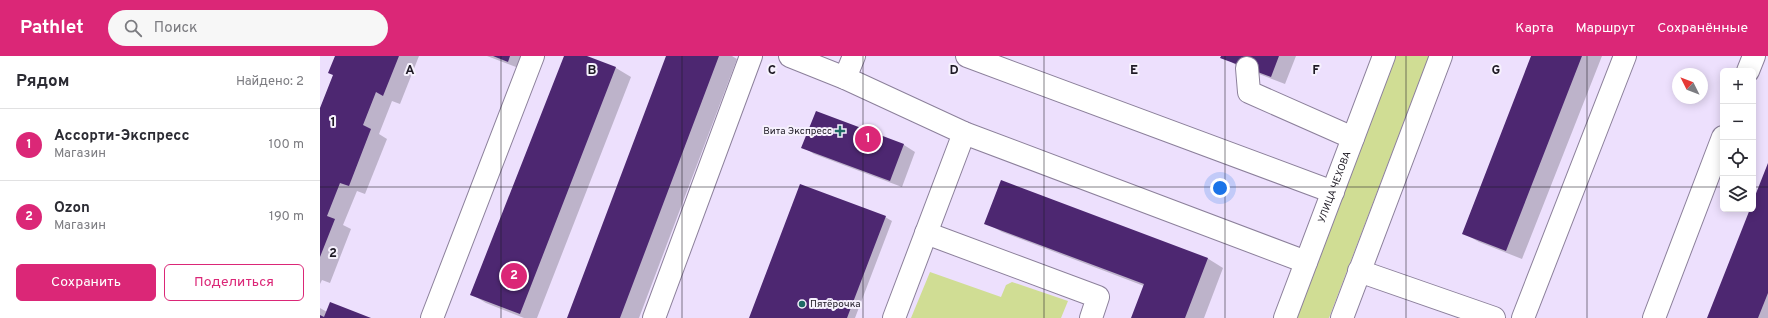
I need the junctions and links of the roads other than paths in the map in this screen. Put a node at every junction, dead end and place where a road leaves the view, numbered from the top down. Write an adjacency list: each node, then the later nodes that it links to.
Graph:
1 (533, 56): 20 (street)
2 (751, 56): 21 (street)
3 (790, 56): 12 (street)
4 (854, 56): 12 (street)
5 (967, 56): 16 (street)
6 (1384, 56): 14 (street, УЛИЦА ЧЕХОВА)
7 (1441, 56): 19 (street)
8 (1625, 56): 27 (street)
9 (1754, 56): 11 (street)
10 (1248, 68): 14 (street)
11 (1749, 68)
12 (845, 78): 13 (street)
13 (964, 133): 17 (street); 18 (street)
14 (1354, 138): 16 (street, УЛИЦА ЧЕХОВА)
15 (1722, 140): 28 (street)
16 (1333, 192): 18 (street, УЛИЦА ЧЕХОВА)
17 (926, 233): 22 (street); 23 (street)
18 (1306, 262): 24 (street, УЛИЦА ЧЕХОВА)
19 (1359, 271): 25 (street); 26 (street)
20 (432, 318)
21 (654, 318)
22 (894, 318)
23 (1090, 318)
24 (1285, 318)
25 (1342, 318)
26 (1494, 318)
27 (1523, 318)
28 (1654, 318)

